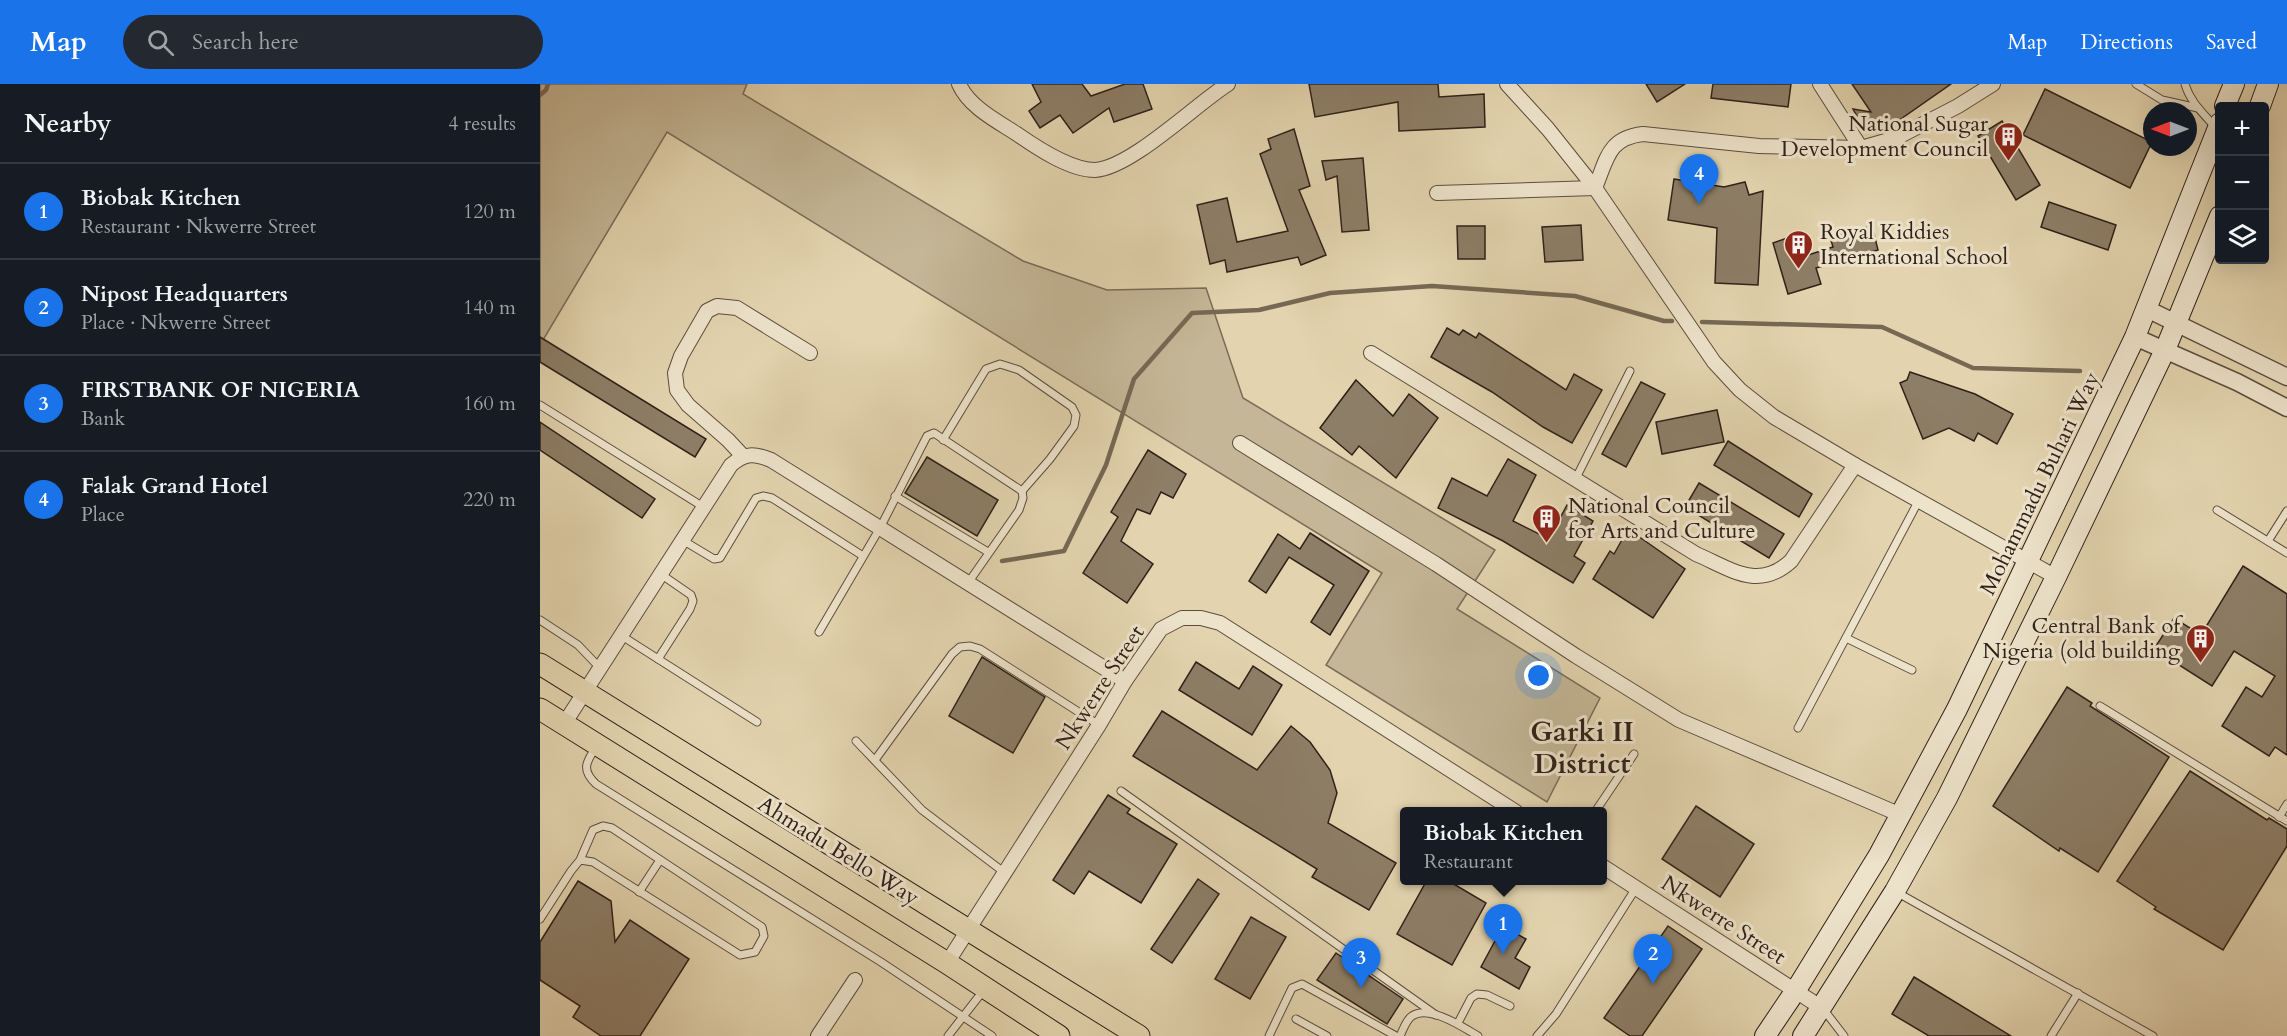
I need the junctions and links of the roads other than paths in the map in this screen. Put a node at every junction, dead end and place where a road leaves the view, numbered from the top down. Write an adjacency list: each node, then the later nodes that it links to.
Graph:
1 (959, 84): 2 (street)
2 (1228, 84)
3 (1507, 84): 16 (street)
4 (1820, 84): 15 (street)
5 (1993, 84): 15 (street)
6 (2136, 84): 12 (lane)
7 (2185, 84): 12 (lane)
8 (2234, 84): 10 (main road)
9 (2268, 84): 11 (main road)
10 (2227, 102)
11 (2261, 102)
12 (2198, 108): 13 (lane)
13 (2215, 123)
14 (2215, 134): 19 (main road, Mohammadu Buhari Way)
15 (1861, 148): 16 (street)
16 (1595, 188): 17 (street); 32 (street)
17 (1437, 194)
18 (2215, 228): 20 (main road)
19 (2147, 309): 20 (street); 21 (main road, Mohammadu Buhari Way)
20 (2177, 322): 22 (main road); 26 (street)
21 (2135, 337): 22 (street); 46 (main road, Mohammadu Buhari Way)
22 (2165, 350): 28 (street); 48 (main road)
23 (810, 353): 31 (street)
24 (1371, 353): 33 (street)
25 (1630, 371): 33 (lane)
26 (2287, 377)
27 (540, 405): 37 (lane)
28 (2287, 408)
29 (944, 440): 34 (lane); 34 (lane); 35 (lane)
30 (1240, 443): 74 (street)
31 (742, 455): 37 (street); 40 (street)
32 (1855, 465): 33 (street); 36 (street)
33 (1575, 480)
34 (1022, 491): 43 (lane)
35 (895, 496): 40 (lane); 43 (lane)
36 (1918, 500): 46 (street); 53 (lane)
37 (705, 508): 41 (street)
38 (2217, 510): 42 (lane)
39 (2287, 511): 42 (lane)
40 (880, 528): 45 (lane); 49 (street)
41 (684, 541): 45 (lane); 47 (street)
42 (2268, 541): 44 (lane)
43 (988, 552): 49 (lane)
44 (2287, 553)
45 (863, 556): 51 (lane)
46 (2028, 562): 48 (street); 74 (main road, Mohammadu Buhari Way)
47 (662, 574): 52 (street); 54 (lane)
48 (2056, 577): 82 (main road)
49 (968, 583): 58 (street)
50 (540, 620): 56 (lane)
51 (819, 632)
52 (622, 636): 54 (lane); 56 (street)
53 (1846, 638): 57 (lane); 65 (lane)
54 (658, 659): 62 (lane)
55 (540, 664): 59 (main road, Ahmadu Bello Way)
56 (601, 669): 59 (street)
57 (1912, 670)
58 (1125, 681): 64 (street, Nkwerre Street); 72 (street, Nkwerre Street)
59 (585, 692): 63 (street); 85 (main road, Ahmadu Bello Way)
60 (2100, 706): 75 (lane)
61 (540, 710): 63 (main road, Ahmadu Bello Way)
62 (758, 722)
63 (564, 724): 67 (main road, Ahmadu Bello Way)
64 (1099, 725): 69 (lane); 80 (street, Nkwerre Street)
65 (1798, 729)
66 (856, 741): 69 (lane)
67 (597, 745): 86 (main road, Ahmadu Bello Way); 94 (lane)
68 (1634, 754): 73 (lane)
69 (875, 760): 80 (lane)
70 (1121, 791): 93 (lane)
71 (2287, 804): 75 (lane)
72 (1508, 807)
73 (1598, 807)
74 (1901, 815): 89 (main road, Mohammadu Buhari Way)
75 (2279, 817): 76 (lane)
76 (2287, 822)
77 (580, 860): 78 (lane); 83 (lane); 84 (lane)
78 (660, 860): 83 (lane); 83 (lane)
79 (1607, 869): 81 (street, Nkwerre Street)
80 (1005, 873): 85 (street, Nkwerre Street)
81 (1636, 888): 89 (street, Nkwerre Street); 106 (lane)
82 (1895, 891): 90 (lane); 92 (main road)
83 (639, 892)
84 (540, 919)
85 (968, 929): 86 (street, Nkwerre Street); 101 (main road, Ahmadu Bello Way)
86 (947, 963): 88 (main road, Ahmadu Bello Way)
87 (855, 980): 97 (street)
88 (985, 988): 94 (lane); 100 (main road, Ahmadu Bello Way)
89 (1796, 990): 92 (street, Nkwerre Street); 107 (main road, Mohammadu Buhari Way)
90 (2078, 993): 110 (lane); 111 (lane)
91 (1510, 1006): 96 (lane)
92 (1822, 1008): 108 (main road); 109 (lane)
93 (1436, 1015): 96 (lane); 104 (lane)
94 (963, 1018): 98 (lane); 99 (lane)
95 (1296, 1019): 103 (lane)
96 (1458, 1023): 105 (lane)
97 (818, 1036)
98 (948, 1036)
99 (992, 1036)
100 (1059, 1036)
101 (1138, 1036)
102 (1269, 1036): 104 (lane)
103 (1327, 1036)
104 (1398, 1036)
105 (1476, 1036)
106 (1537, 1036)
107 (1765, 1036)
108 (1803, 1036)
109 (1844, 1036)
110 (2051, 1036)
111 (2153, 1036)

